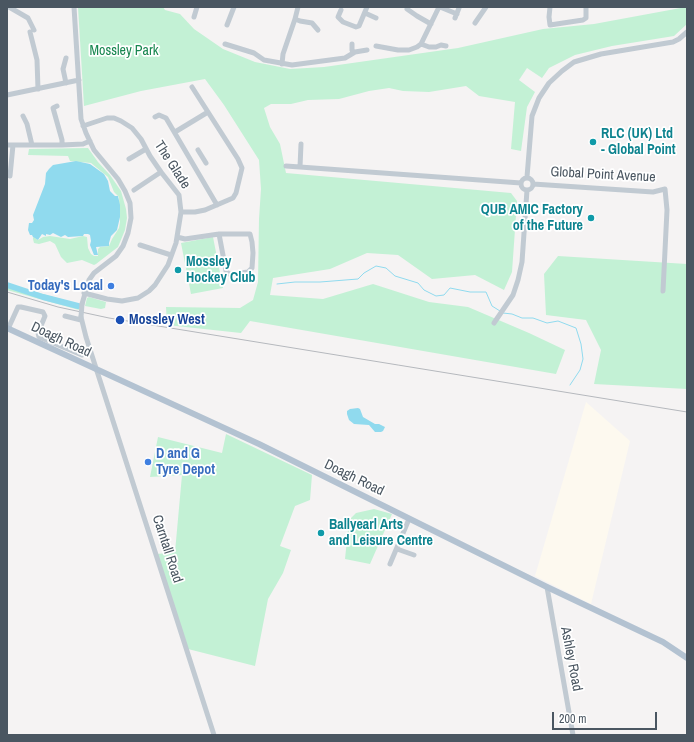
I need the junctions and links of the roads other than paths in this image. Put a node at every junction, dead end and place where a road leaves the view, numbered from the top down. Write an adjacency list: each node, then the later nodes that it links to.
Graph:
1 (74, 7): 32 (street)
2 (197, 7): 15 (street)
3 (234, 7): 20 (street)
4 (298, 7): 17 (street)
5 (367, 7): 14 (street)
6 (439, 7): 13 (street); 19 (street)
7 (486, 7): 18 (street)
8 (550, 7): 9 (street)
9 (586, 7)
10 (12, 8): 35 (street)
11 (407, 8): 19 (street)
12 (341, 10): 14 (street)
13 (457, 13)
14 (365, 14): 16 (street)
15 (194, 17)
16 (376, 18)
17 (295, 19): 21 (street); 31 (street)
18 (475, 23)
19 (431, 24): 25 (street)
20 (227, 25)
21 (318, 30)
22 (687, 32): 56 (street)
23 (225, 44): 31 (street)
24 (352, 44): 29 (street)
25 (421, 44): 26 (street); 27 (street)
26 (376, 46)
27 (446, 46)
28 (367, 50): 29 (street)
29 (353, 53): 31 (street)
30 (66, 58): 33 (street)
31 (282, 64)
32 (79, 80): 33 (street); 41 (street)
33 (66, 83): 35 (street)
34 (192, 87): 38 (street)
35 (38, 89): 36 (street)
36 (7, 95)
37 (57, 106): 47 (street)
38 (208, 112): 42 (street); 61 (street)
39 (22, 116): 46 (street)
40 (155, 117): 42 (street)
41 (84, 126): 43 (street); 48 (street, The Glade)
42 (175, 132): 50 (street)
43 (90, 141): 47 (street); 68 (street)
44 (301, 144): 53 (street)
45 (10, 145): 46 (street); 55 (street)
46 (32, 145): 47 (street)
47 (62, 145)
48 (146, 148): 49 (street); 54 (street, The Glade)
49 (129, 159)
50 (193, 162): 51 (street); 61 (street)
51 (206, 163)
52 (286, 166): 53 (street)
53 (300, 167): 57 (street)
54 (161, 172): 59 (street); 62 (street, The Glade)
55 (10, 176)
56 (527, 177): 57 (street); 58 (street, Global Point Avenue)
57 (521, 183): 60 (street)
58 (533, 184): 60 (street, Global Point Avenue); 67 (street, Global Point Avenue)
59 (134, 190)
60 (526, 190): 72 (street)
61 (217, 205): 62 (street)
62 (181, 212): 64 (street, The Glade)
63 (219, 234): 63 (street); 64 (street)
64 (177, 237): 66 (street, The Glade)
65 (140, 245): 66 (street)
66 (171, 256): 68 (street, The Glade)
67 (663, 291)
68 (84, 293): 71 (street, bridge)
69 (66, 316): 71 (street)
70 (10, 317): 73 (street); 74 (street)
71 (81, 318): 75 (street, Carntall Road)
72 (494, 323)
73 (8, 328): 75 (main road, Doagh Road)
74 (80, 353)
75 (97, 370): 76 (main road, Doagh Road); 82 (street, Carntall Road)
76 (409, 519): 77 (street); 80 (main road, Doagh Road)
77 (397, 549): 78 (street); 79 (street)
78 (414, 554)
79 (390, 564)
80 (546, 587): 81 (main road, Doagh Road); 83 (street, Ashley Road)
81 (687, 658)
82 (214, 735)
83 (573, 735)

